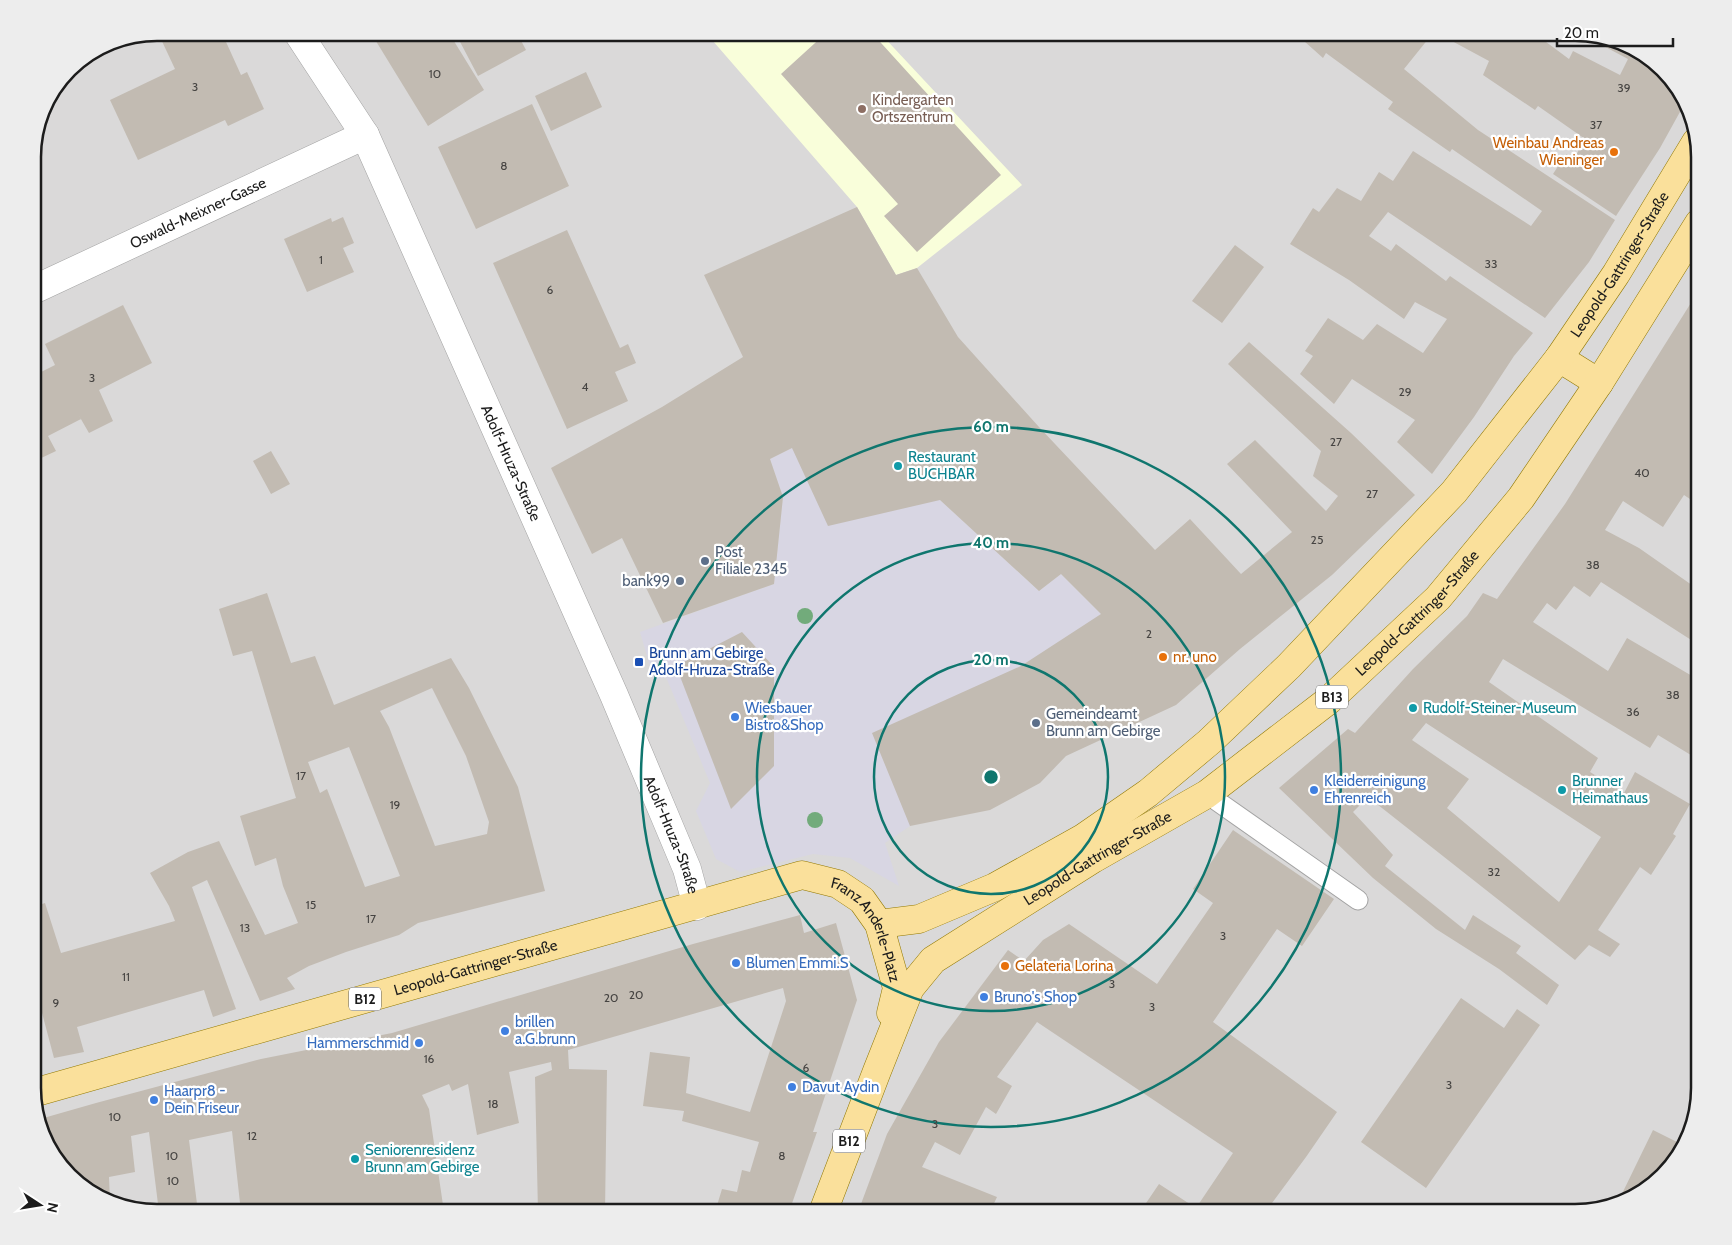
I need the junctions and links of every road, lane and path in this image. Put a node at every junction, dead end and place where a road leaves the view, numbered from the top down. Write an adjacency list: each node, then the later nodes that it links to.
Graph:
1 (304, 41): 2 (street, Adolf-Hruza-Straße)
2 (365, 135): 5 (street, Oswald-Meixner-Gasse); 11 (street, Adolf-Hruza-Straße)
3 (1691, 150): 6 (main road, Leopold-Gattringer-Straße)
4 (1691, 237): 7 (main road, Leopold-Gattringer-Straße / B13)
5 (41, 286)
6 (1559, 358): 7 (main road); 12 (main road, Leopold-Gattringer-Straße)
7 (1599, 383): 8 (main road, Leopold-Gattringer-Straße / B13)
8 (1207, 794): 10 (lane); 13 (main road, Leopold-Gattringer-Straße / B13)
9 (802, 875): 11 (main road, Leopold-Gattringer-Straße / B12); 12 (main road, Franz Anderle-Platz / B12)
10 (1358, 900)
11 (697, 906): 14 (main road, Leopold-Gattringer-Straße / B12)
12 (879, 924): 13 (main road, Franz Anderle-Platz / B12)
13 (877, 1070): 15 (main road, B12)
14 (41, 1091)
15 (826, 1204)

